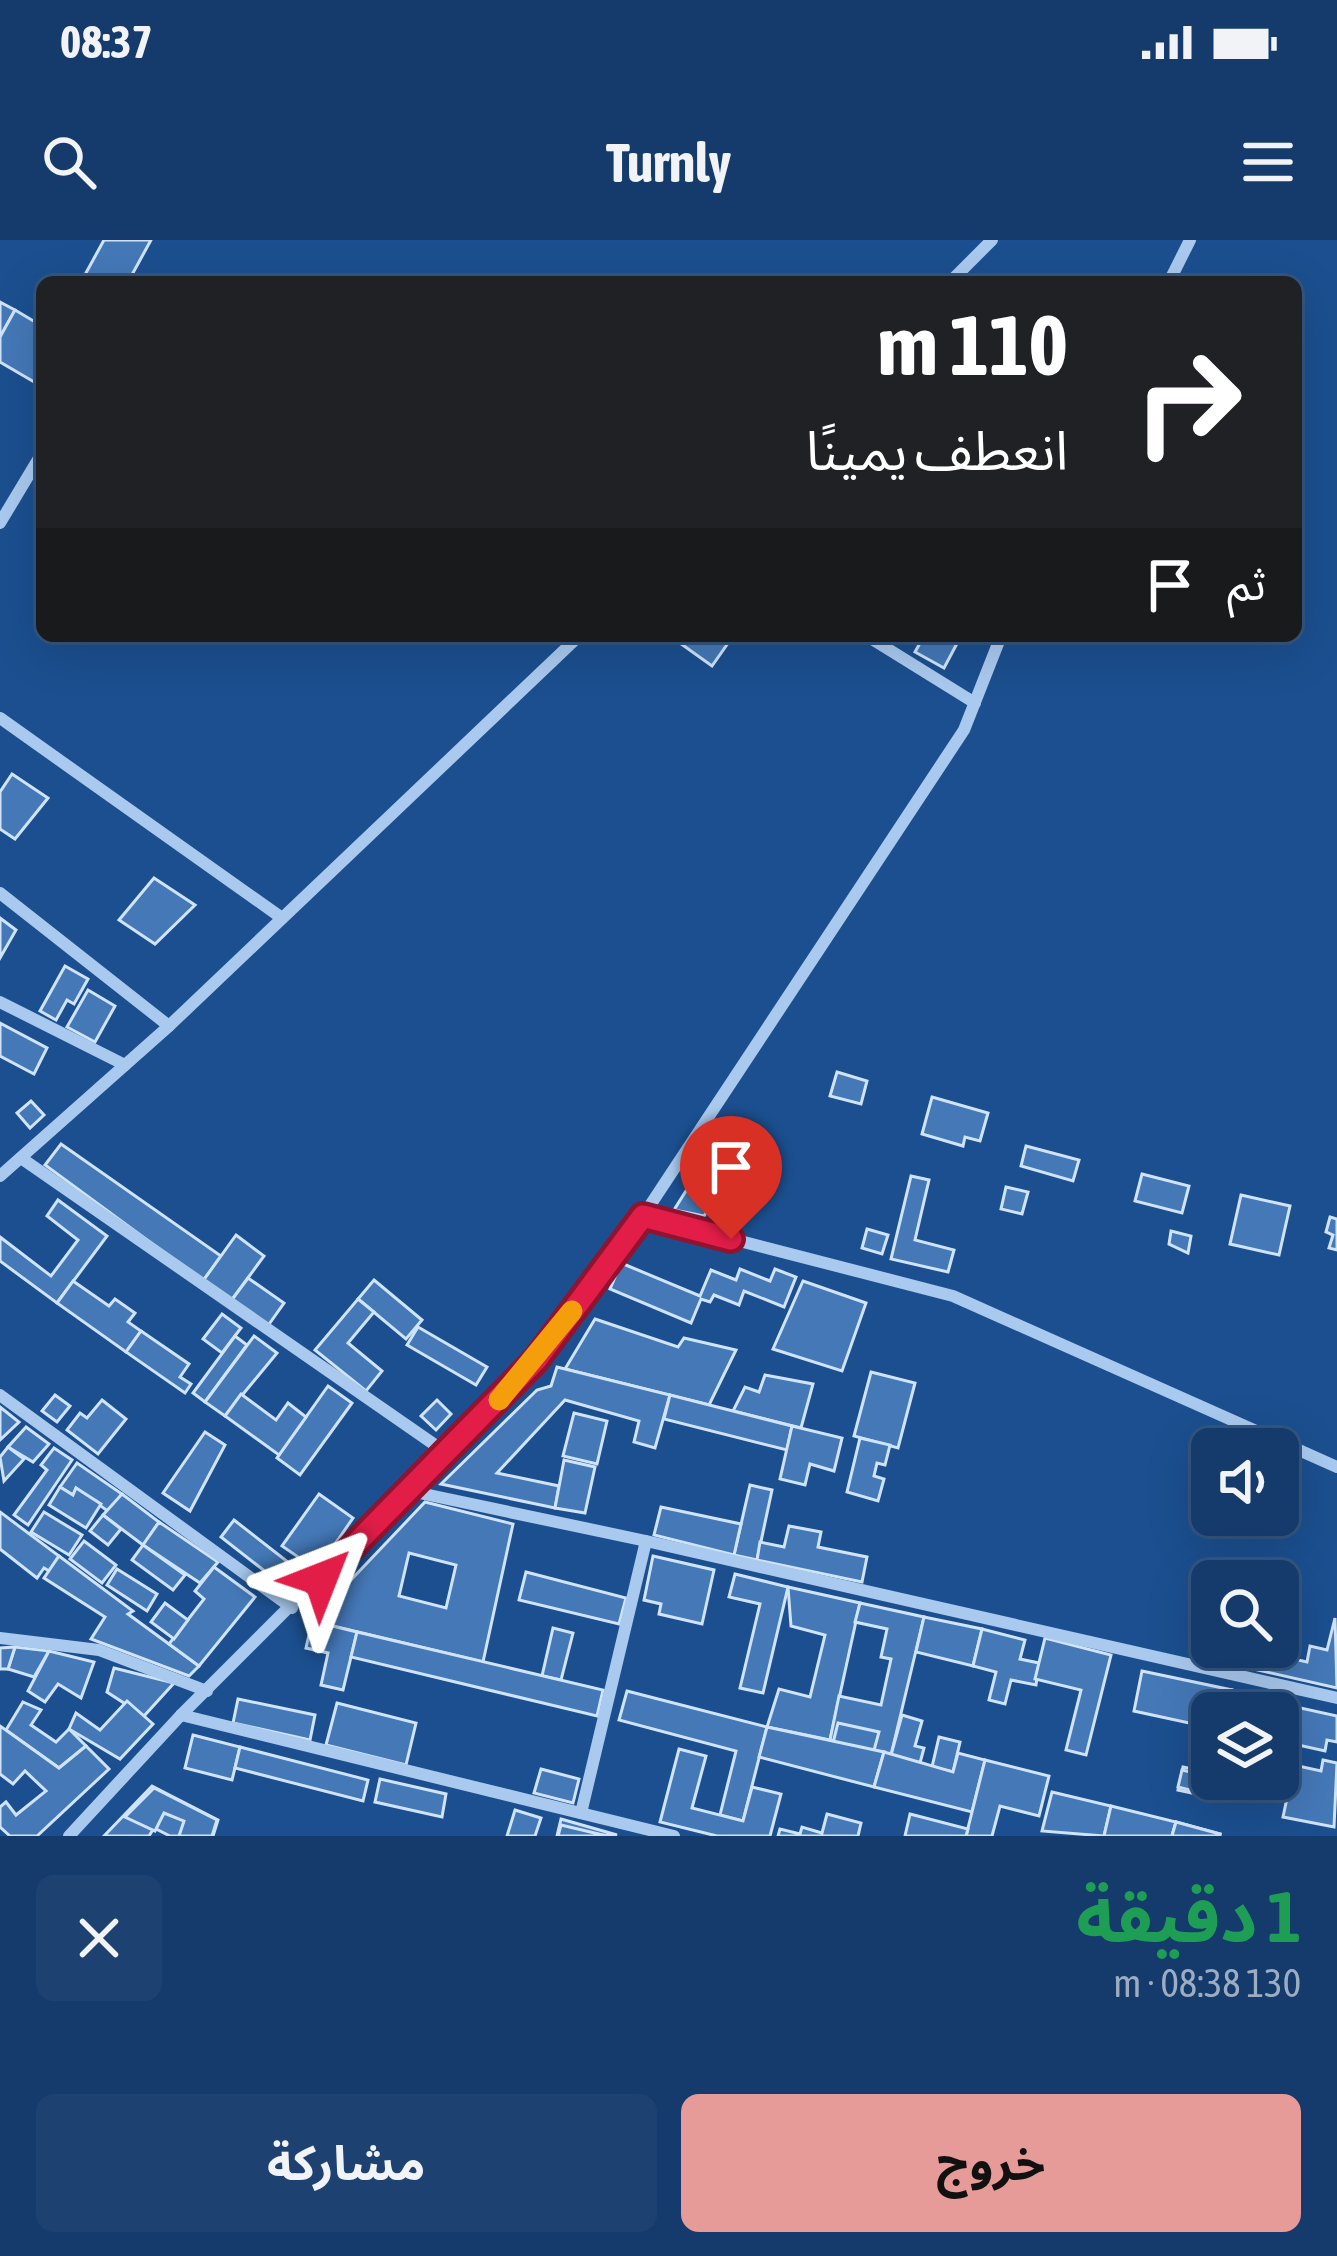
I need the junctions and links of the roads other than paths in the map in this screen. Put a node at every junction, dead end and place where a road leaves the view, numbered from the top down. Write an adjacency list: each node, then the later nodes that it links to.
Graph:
1 (992, 240): 3 (street)
2 (1190, 240): 4 (street)
3 (956, 276)
4 (1172, 276)
5 (36, 463): 6 (street)
6 (0, 523)
7 (572, 642): 13 (street)
8 (877, 642): 10 (street)
9 (999, 642): 10 (street)
10 (975, 703): 19 (street)
11 (0, 718): 13 (street)
12 (0, 893): 15 (street)
13 (283, 918): 15 (street)
14 (0, 1002): 16 (street)
15 (169, 1027): 16 (street)
16 (125, 1066): 17 (street)
17 (21, 1158): 18 (street); 21 (street)
18 (0, 1176)
19 (643, 1216): 21 (street); 22 (street)
20 (0, 1395): 25 (street)
21 (448, 1454): 23 (street)
22 (1337, 1467)
23 (410, 1491): 24 (street); 25 (street)
24 (646, 1541): 28 (street); 30 (street)
25 (292, 1609): 27 (street)
26 (0, 1638): 27 (street)
27 (207, 1691): 29 (street)
28 (1337, 1698)
29 (181, 1715): 30 (street); 31 (street)
30 (581, 1813): 32 (street)
31 (69, 1836)
32 (674, 1836)

